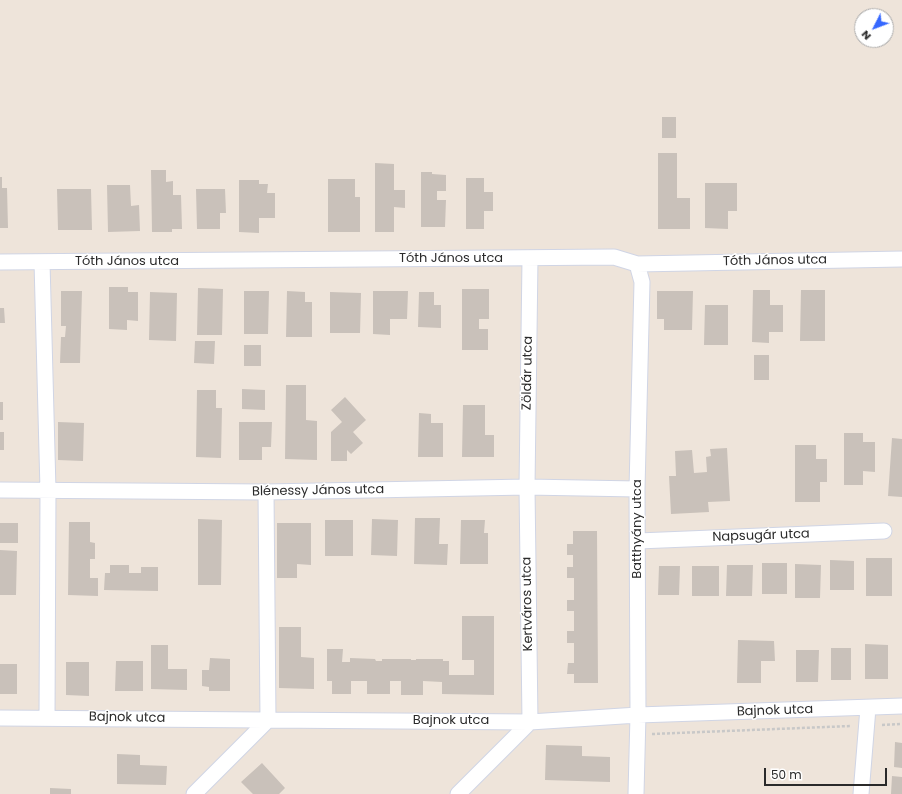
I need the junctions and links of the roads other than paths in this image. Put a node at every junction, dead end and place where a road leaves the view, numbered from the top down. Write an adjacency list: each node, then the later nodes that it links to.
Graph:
1 (530, 259): 4 (street, Tóth János utca); 5 (street, Tóth János utca); 6 (street, Zöldár utca)
2 (902, 259): 5 (street, Tóth János utca)
3 (0, 262): 4 (street, Tóth János utca)
4 (42, 262): 9 (street)
5 (637, 264): 7 (street, Batthyány utca)
6 (527, 487): 7 (street, Blénessy János utca); 10 (street, Blénessy János utca); 19 (street, Kertváros utca)
7 (637, 489): 12 (street, Batthyány utca)
8 (0, 490): 9 (street, Blénessy János utca)
9 (48, 490): 10 (street, Blénessy János utca); 17 (street)
10 (266, 492): 18 (street)
11 (884, 531): 12 (street, Napsugár utca)
12 (638, 541): 15 (street, Batthyány utca)
13 (902, 706): 14 (street, Bajnok utca)
14 (868, 708): 15 (street, Bajnok utca); 23 (street)
15 (638, 715): 19 (street, Bajnok utca); 22 (street, Batthyány utca)
16 (0, 718): 17 (street, Bajnok utca)
17 (47, 718): 18 (street, Bajnok utca)
18 (268, 720): 19 (street, Bajnok utca); 20 (street)
19 (530, 722): 21 (street)
20 (194, 794)
21 (458, 794)
22 (636, 794)
23 (862, 794)

